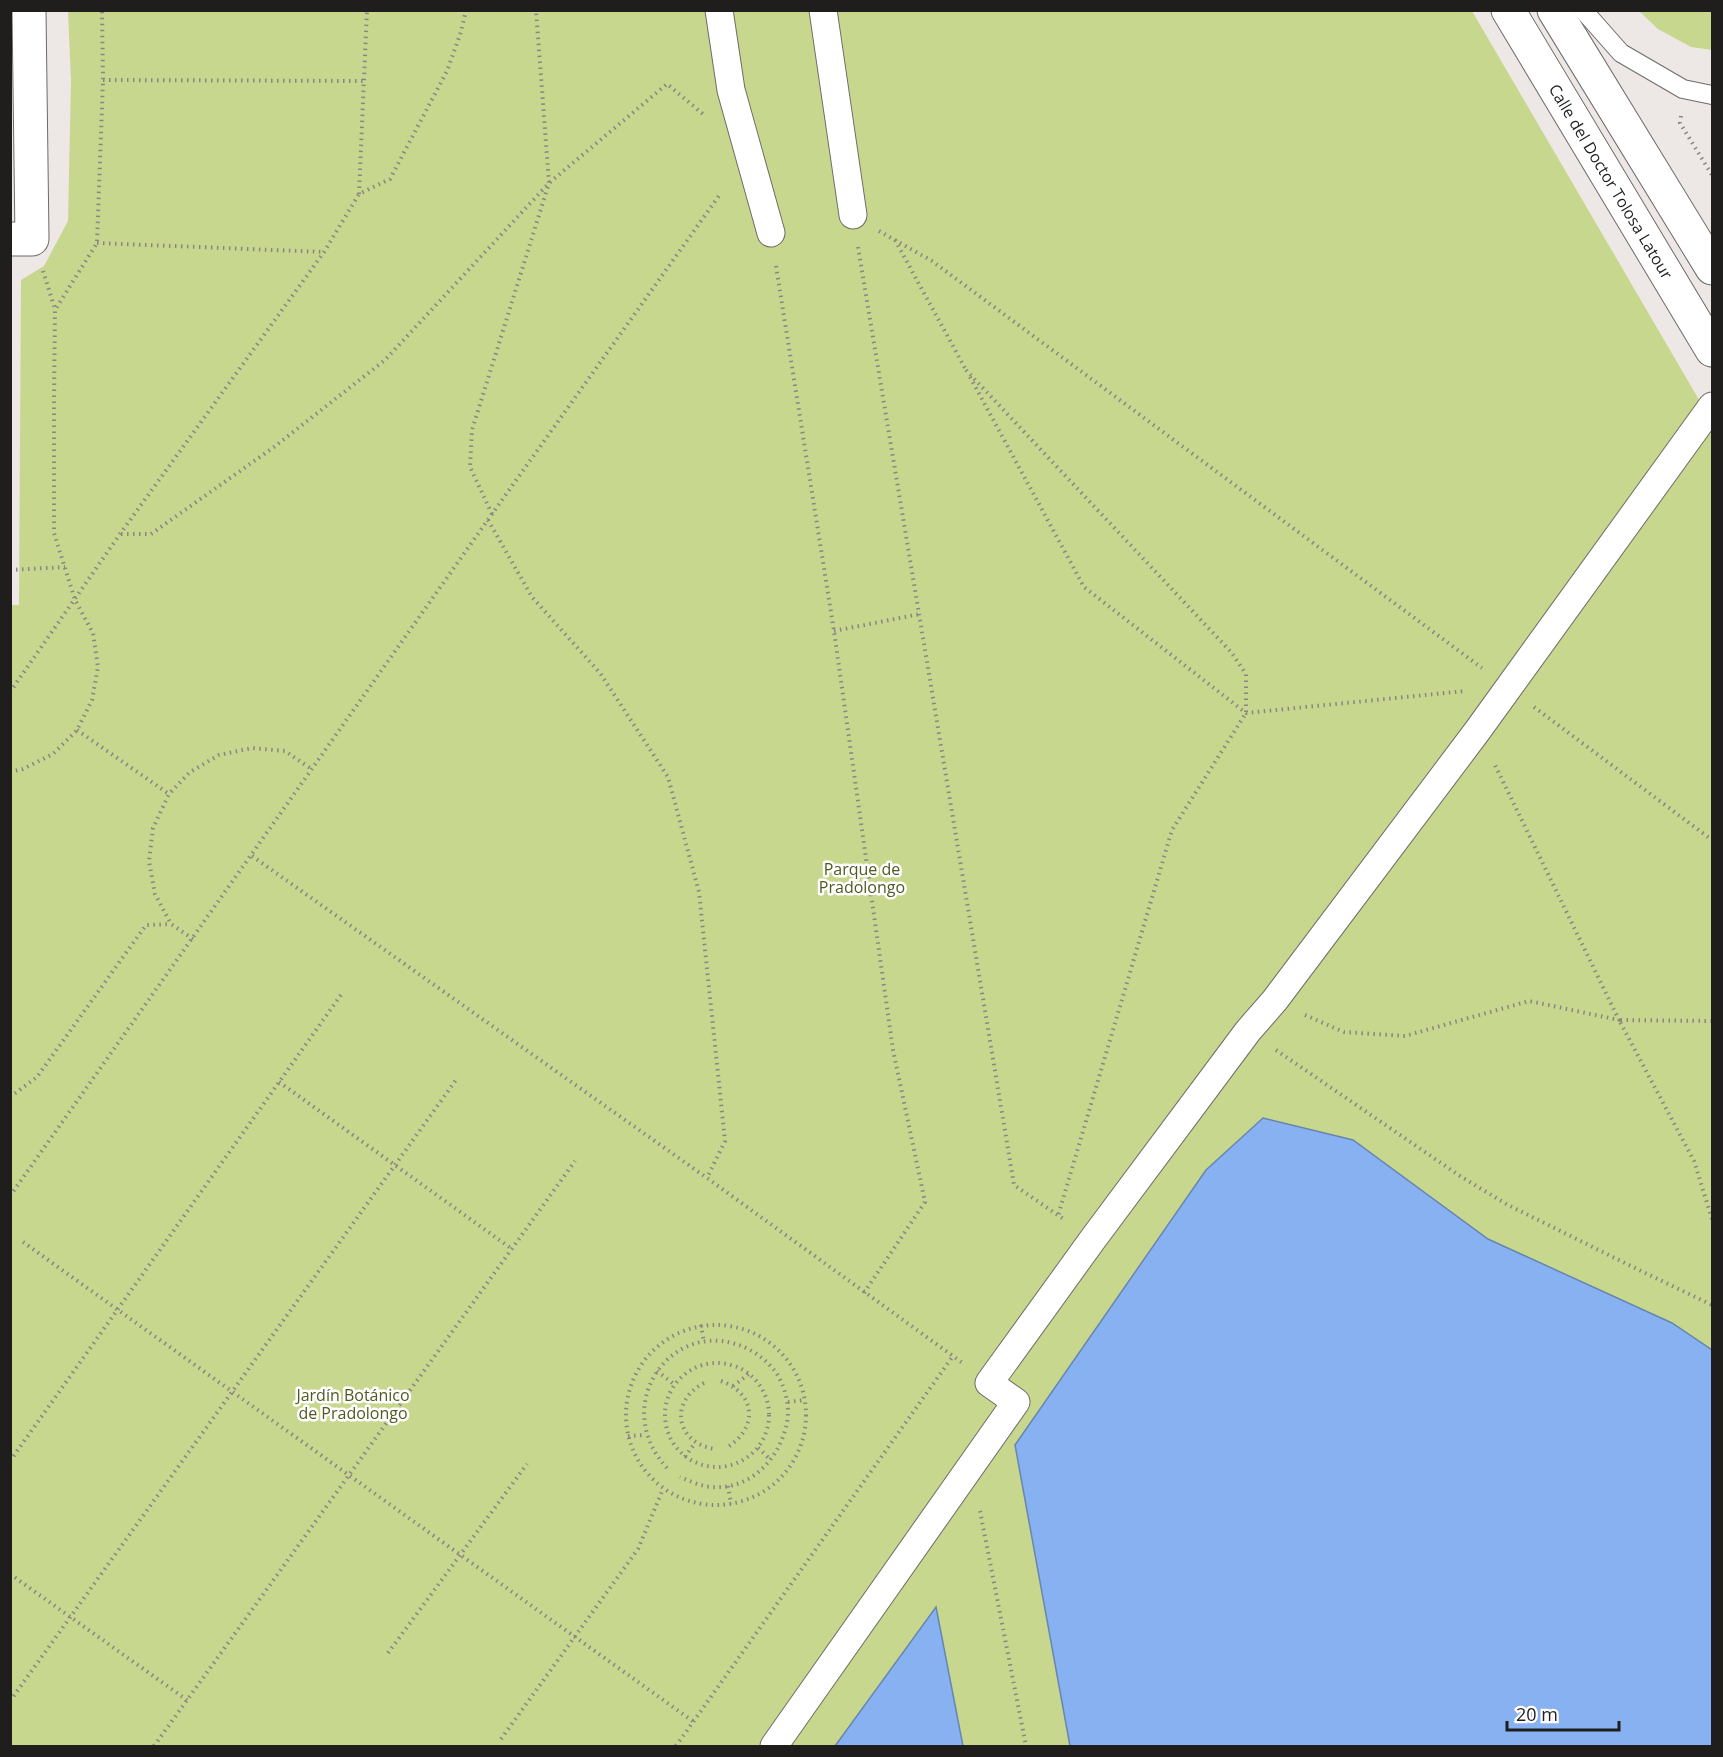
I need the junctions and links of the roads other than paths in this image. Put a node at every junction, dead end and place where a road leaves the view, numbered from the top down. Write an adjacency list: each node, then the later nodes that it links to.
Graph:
1 (29, 10): 10 (street)
2 (719, 10): 9 (street)
3 (823, 10): 8 (street)
4 (1508, 10): 12 (street, Calle del Doctor Tolosa Latour)
5 (1554, 10): 11 (street)
6 (1583, 10): 7 (lane)
7 (1713, 95)
8 (853, 215)
9 (771, 232)
10 (10, 239)
11 (1713, 268)
12 (1713, 350)
13 (1713, 405): 14 (street)
14 (774, 1746)

